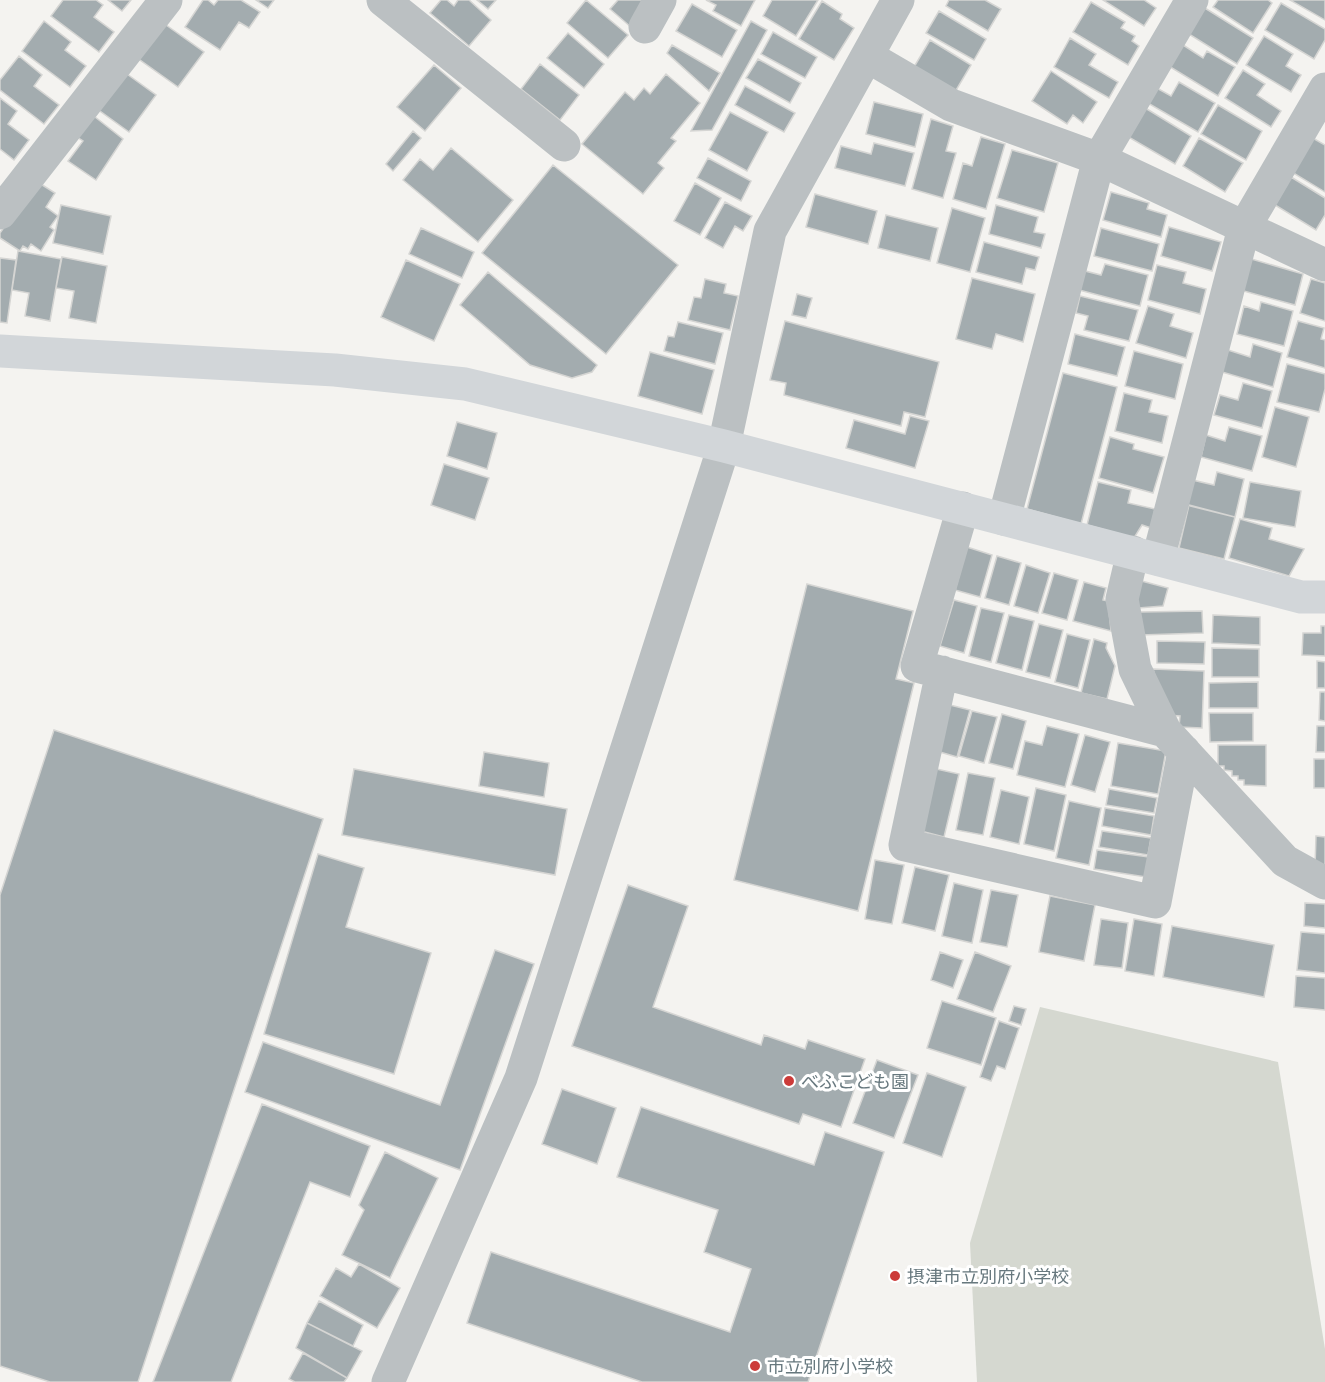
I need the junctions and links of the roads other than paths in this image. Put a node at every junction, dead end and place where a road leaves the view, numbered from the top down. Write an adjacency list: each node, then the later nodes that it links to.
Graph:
1 (166, 0): 9 (street)
2 (383, 0): 7 (street)
3 (1192, 0): 8 (street)
4 (893, 2): 5 (street)
5 (867, 56): 8 (street); 13 (street)
6 (1325, 89): 10 (street)
7 (564, 145)
8 (1099, 159): 10 (street); 15 (street)
9 (0, 213)
10 (1244, 228): 11 (street); 16 (street)
11 (1325, 265)
12 (0, 351): 13 (street)
13 (724, 446): 14 (street); 21 (street)
14 (963, 508): 15 (street); 18 (street)
15 (1004, 519): 16 (street)
16 (1146, 556): 17 (street); 19 (street)
17 (1325, 597)
18 (942, 672): 19 (street); 19 (street)
19 (1175, 741): 20 (street)
20 (1325, 883)
21 (388, 1382)

